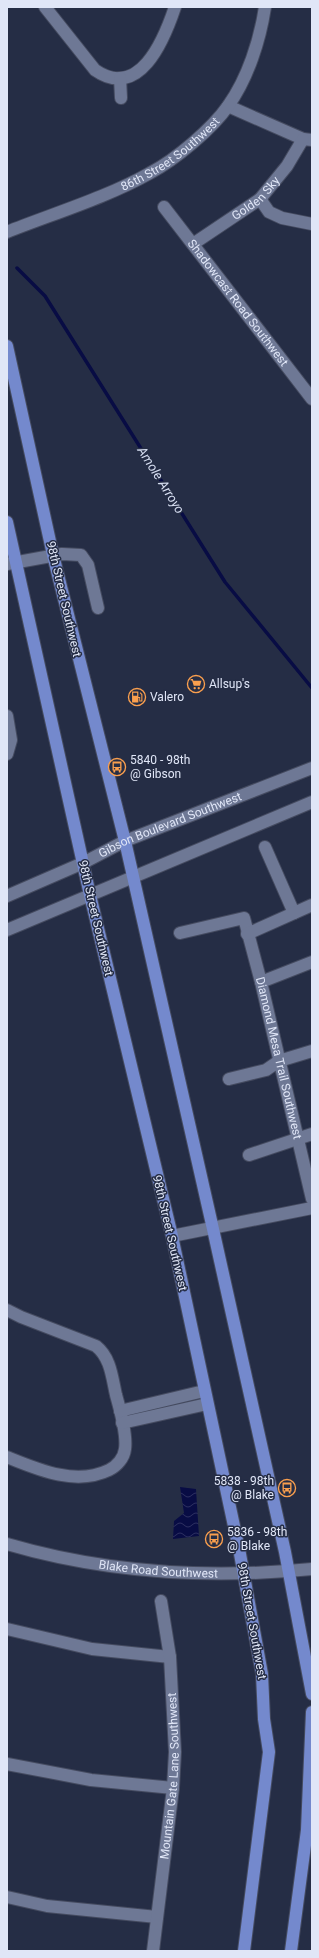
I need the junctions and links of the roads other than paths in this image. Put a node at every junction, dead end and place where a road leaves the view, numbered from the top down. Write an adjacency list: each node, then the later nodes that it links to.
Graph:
1 (45, 7): 4 (street)
2 (175, 7): 4 (street)
3 (265, 7): 6 (street, 86th Street Southwest)
4 (120, 78): 5 (street)
5 (121, 98)
6 (228, 106): 7 (street); 11 (street, 86th Street Southwest)
7 (308, 140): 8 (street, Golden Sky)
8 (260, 199): 10 (street); 12 (street, Golden Sky)
9 (164, 207): 12 (street, Shadowcast Road Southwest)
10 (312, 224)
11 (7, 232)
12 (193, 244): 14 (street, Shadowcast Road Southwest)
13 (7, 346): 16 (main road, 98th Street Southwest)
14 (312, 398)
15 (7, 522): 17 (main road, 98th Street Southwest)
16 (53, 555): 17 (street); 18 (street); 23 (main road, 98th Street Southwest)
17 (11, 563): 25 (main road, 98th Street Southwest)
18 (98, 608)
19 (7, 716): 20 (street)
20 (7, 754)
21 (312, 768): 23 (street, Gibson Boulevard Southwest)
22 (312, 802): 26 (street)
23 (125, 841): 25 (street, Gibson Boulevard Southwest); 26 (main road, 98th Street Southwest)
24 (265, 847): 30 (street)
25 (83, 863): 27 (main road, 98th Street Southwest); 28 (street, Gibson Boulevard Southwest)
26 (133, 878): 27 (street); 44 (main road, 98th Street Southwest)
27 (90, 895): 31 (street); 45 (main road, 98th Street Southwest)
28 (7, 896)
29 (312, 905): 30 (street)
30 (294, 913): 33 (street)
31 (7, 930)
32 (180, 933): 33 (street, Diamond Mesa Trail Southwest)
33 (248, 934): 35 (street, Diamond Mesa Trail Southwest)
34 (312, 962): 35 (street)
35 (261, 982): 37 (street, Diamond Mesa Trail Southwest)
36 (312, 1051): 37 (street)
37 (279, 1061): 38 (street); 40 (street, Diamond Mesa Trail Southwest)
38 (229, 1079)
39 (312, 1134): 40 (street)
40 (298, 1138): 41 (street); 42 (street, Diamond Mesa Trail Southwest)
41 (249, 1155)
42 (312, 1199)
43 (312, 1208): 44 (street)
44 (213, 1229): 45 (street); 55 (main road, 98th Street Southwest)
45 (172, 1236): 47 (main road, 98th Street Southwest)
46 (7, 1310): 51 (street)
47 (204, 1391): 48 (street); 49 (main road, 98th Street Southwest)
48 (169, 1400): 50 (street); 51 (street)
49 (207, 1404): 50 (street); 56 (main road, 98th Street Southwest)
50 (172, 1412): 51 (street)
51 (121, 1417): 52 (street)
52 (7, 1457)
53 (7, 1544): 56 (street, Blake Road Southwest)
54 (312, 1569): 55 (street, Blake Road Southwest)
55 (289, 1572): 56 (street, Blake Road Southwest); 60 (main road, 98th Street Southwest)
56 (244, 1574): 67 (main road, 98th Street Southwest)
57 (161, 1601): 59 (street, Mountain Gate Lane Southwest)
58 (7, 1629): 59 (street)
59 (170, 1657): 63 (street, Mountain Gate Lane Southwest)
60 (312, 1694)
61 (312, 1712): 68 (main road)
62 (7, 1764): 63 (street)
63 (173, 1788): 65 (street, Mountain Gate Lane Southwest)
64 (7, 1897): 65 (street)
65 (157, 1917): 66 (street, Mountain Gate Lane Southwest)
66 (153, 1951)
67 (244, 1951)
68 (291, 1951)

